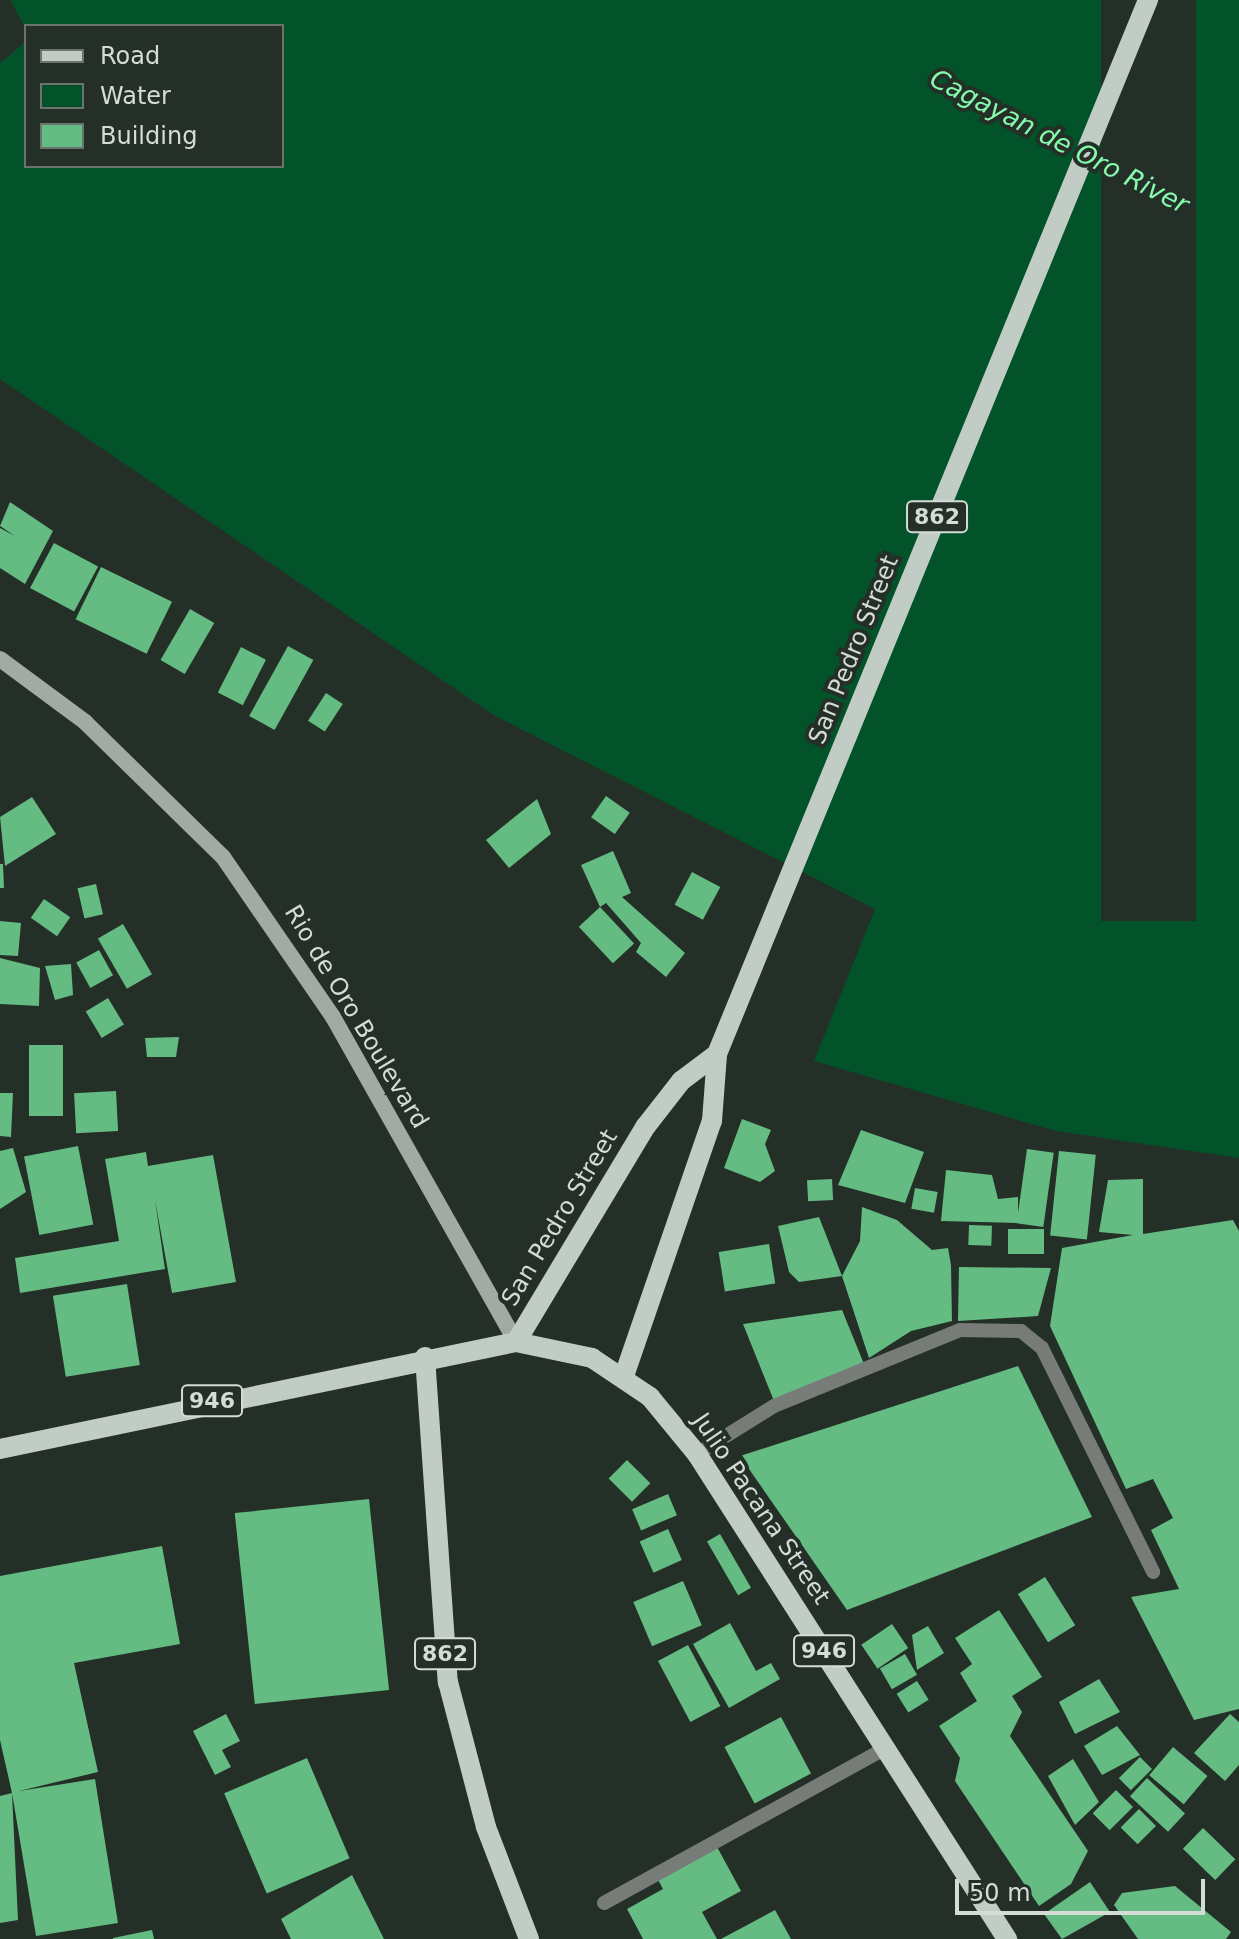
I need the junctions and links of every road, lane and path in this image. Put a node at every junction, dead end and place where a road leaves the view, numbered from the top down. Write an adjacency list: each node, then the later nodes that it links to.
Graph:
1 (1148, 0): 3 (main road, San Pedro Street / 862)
2 (0, 659): 4 (main road, Rio de Oro Boulevard)
3 (717, 1054): 4 (main road, San Pedro Street); 6 (main road, San Pedro Street)
4 (516, 1342): 5 (main road, Julio Pacana Street / 946); 6 (main road, Julio Pacana Street / 946)
5 (425, 1357): 7 (main road, Julio Pacana Street / 946); 12 (main road, 862)
6 (624, 1376): 8 (main road, Julio Pacana Street / 946)
7 (0, 1449)
8 (697, 1454): 9 (lane); 10 (main road, Julio Pacana Street / 946)
9 (1153, 1572)
10 (886, 1748): 11 (lane); 13 (main road, Julio Pacana Street / 946)
11 (604, 1903)
12 (529, 1939)
13 (1007, 1939)

